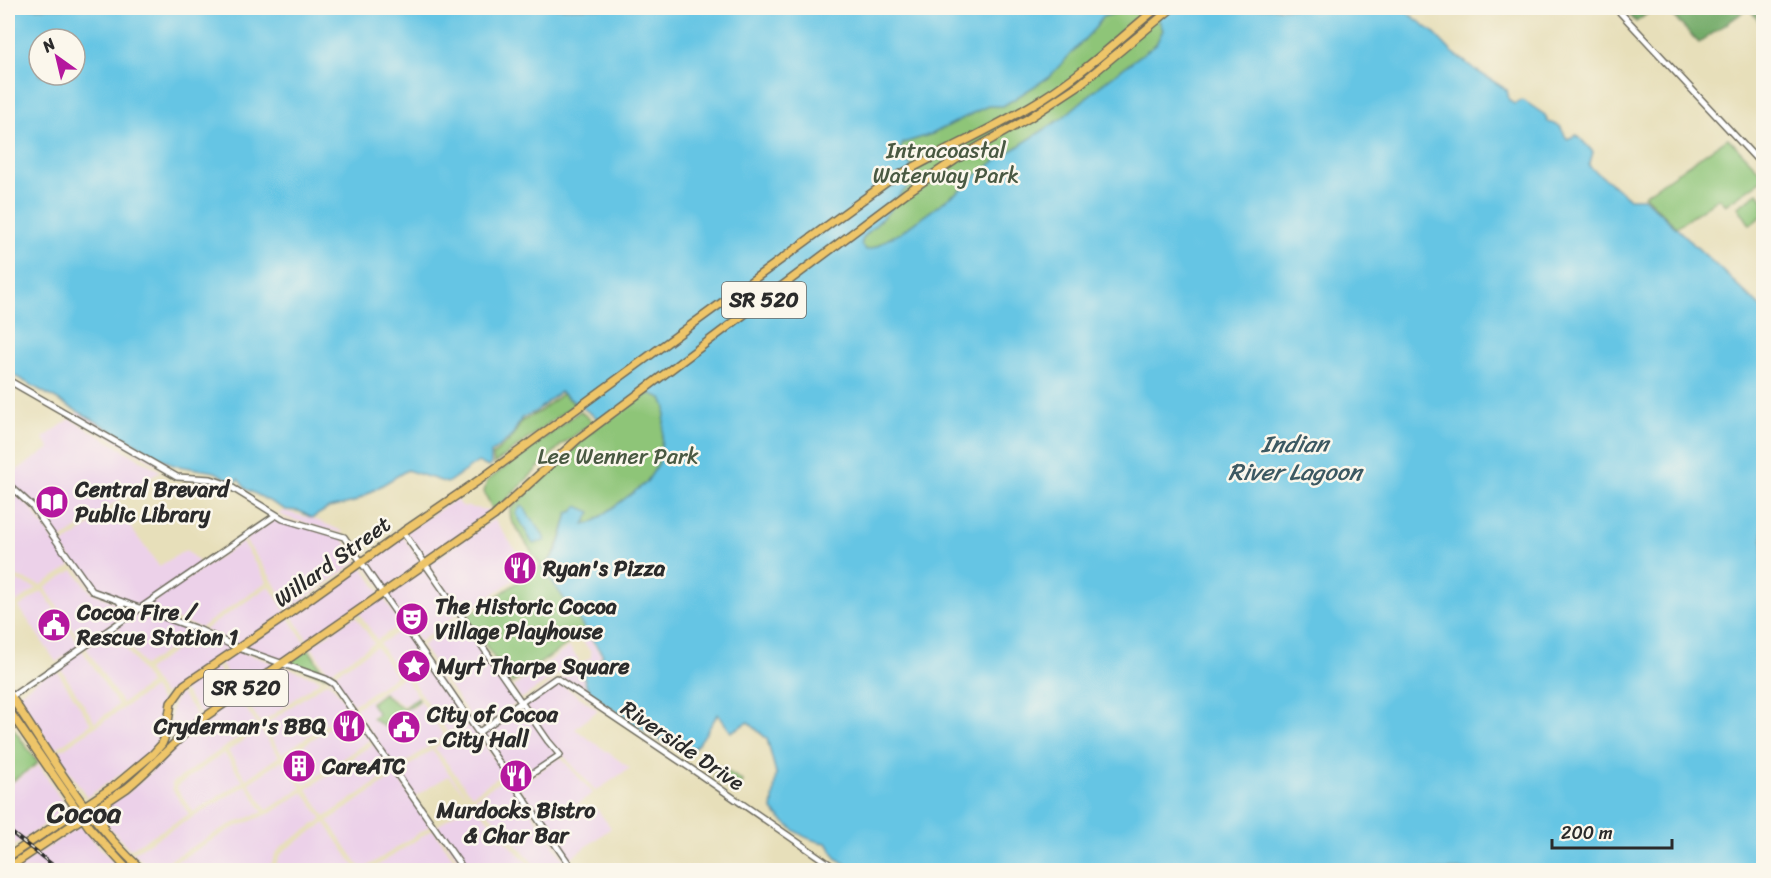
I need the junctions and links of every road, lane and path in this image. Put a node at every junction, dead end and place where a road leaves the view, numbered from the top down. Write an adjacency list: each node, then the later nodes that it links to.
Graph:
1 (1157, 8): 8 (main road, Willard Street / SR 520)
2 (1172, 8): 10 (main road, SR 520)
3 (1616, 8): 4 (street)
4 (1764, 167)
5 (8, 380): 7 (street)
6 (8, 484): 12 (street)
7 (276, 515): 9 (street); 13 (street)
8 (403, 532): 9 (main road, Willard Street / SR 520); 10 (street)
9 (362, 561): 11 (street); 15 (main road, Willard Street / SR 520)
10 (425, 565): 11 (main road, SR 520); 18 (street)
11 (383, 593): 16 (main road, SR 520); 20 (street)
12 (120, 602): 13 (street); 14 (street)
13 (140, 609): 14 (street); 15 (street)
14 (121, 621): 17 (street)
15 (238, 648): 16 (street); 23 (main road, Willard Street / SR 520)
16 (282, 663): 22 (main road, SR 520); 32 (street)
17 (9, 696): 23 (main road)
18 (521, 703): 20 (street); 21 (street); 34 (street, Riverside Drive)
19 (8, 709): 24 (main road)
20 (479, 732): 21 (street)
21 (515, 785): 33 (street)
22 (108, 802): 25 (main road, SR 520); 27 (main road)
23 (85, 806): 24 (main road, SR 520); 25 (main road)
24 (77, 811): 26 (main road); 28 (main road, SR 520)
25 (90, 813): 26 (main road, SR 520); 27 (main road)
26 (82, 818): 29 (main road, SR 520); 30 (main road)
27 (106, 832): 31 (main road)
28 (8, 858)
29 (8, 868)
30 (128, 870)
31 (142, 870)
32 (464, 870)
33 (573, 870)
34 (838, 870)

